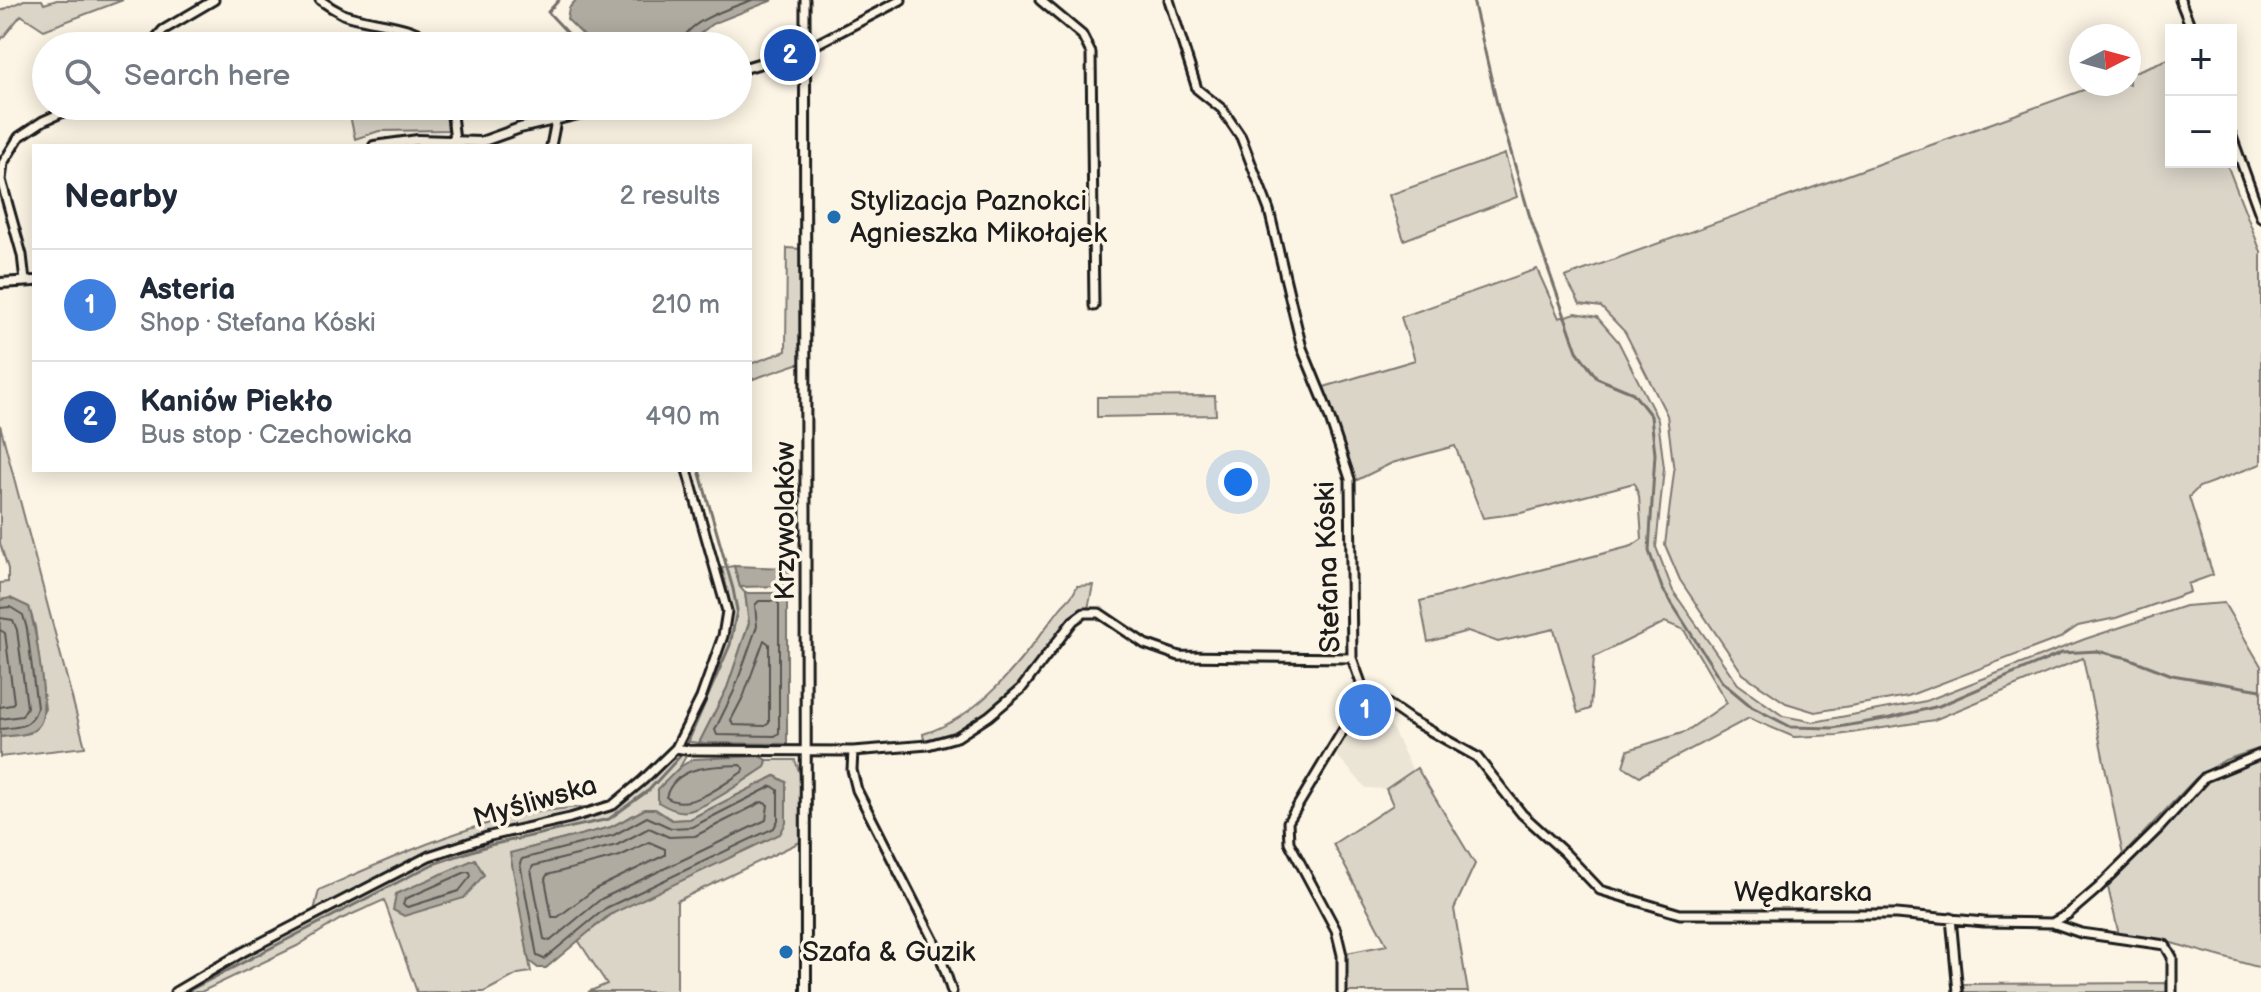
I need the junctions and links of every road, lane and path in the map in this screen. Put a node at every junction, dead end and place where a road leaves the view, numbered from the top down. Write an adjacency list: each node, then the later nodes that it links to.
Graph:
1 (214, 0): 9 (street)
2 (320, 0): 10 (street)
3 (805, 0): 11 (street)
4 (901, 0): 11 (street)
5 (1040, 0): 24 (street)
6 (1169, 0): 26 (street, Stefana Kóski)
7 (2180, 0): 8 (street)
8 (2190, 24)
9 (161, 32)
10 (415, 32)
11 (805, 50): 12 (street); 30 (street, Krzywolaków)
12 (752, 66)
13 (45, 120): 22 (street)
14 (453, 120): 17 (street)
15 (560, 120): 16 (street)
16 (556, 121): 17 (street); 19 (street)
17 (455, 141): 18 (street)
18 (389, 144)
19 (551, 144)
20 (2237, 151): 21 (street)
21 (2261, 217)
22 (30, 281): 23 (street)
23 (0, 283)
24 (1094, 306)
25 (688, 472): 28 (street, Myśliwska)
26 (1352, 658): 27 (street, Stefana Kóski); 29 (street)
27 (1362, 686): 32 (street, Wędkarska); 37 (street, Stefana Kóski)
28 (676, 748): 30 (street); 34 (street, Myśliwska)
29 (853, 751): 30 (street); 36 (street)
30 (807, 752): 35 (street, Krzywolaków)
31 (2261, 754): 33 (street)
32 (1951, 918): 33 (street, Wędkarska); 38 (street)
33 (2052, 923): 39 (street, Wędkarska)
34 (175, 992)
35 (806, 992)
36 (952, 992)
37 (1342, 992)
38 (1958, 992)
39 (2172, 992)

